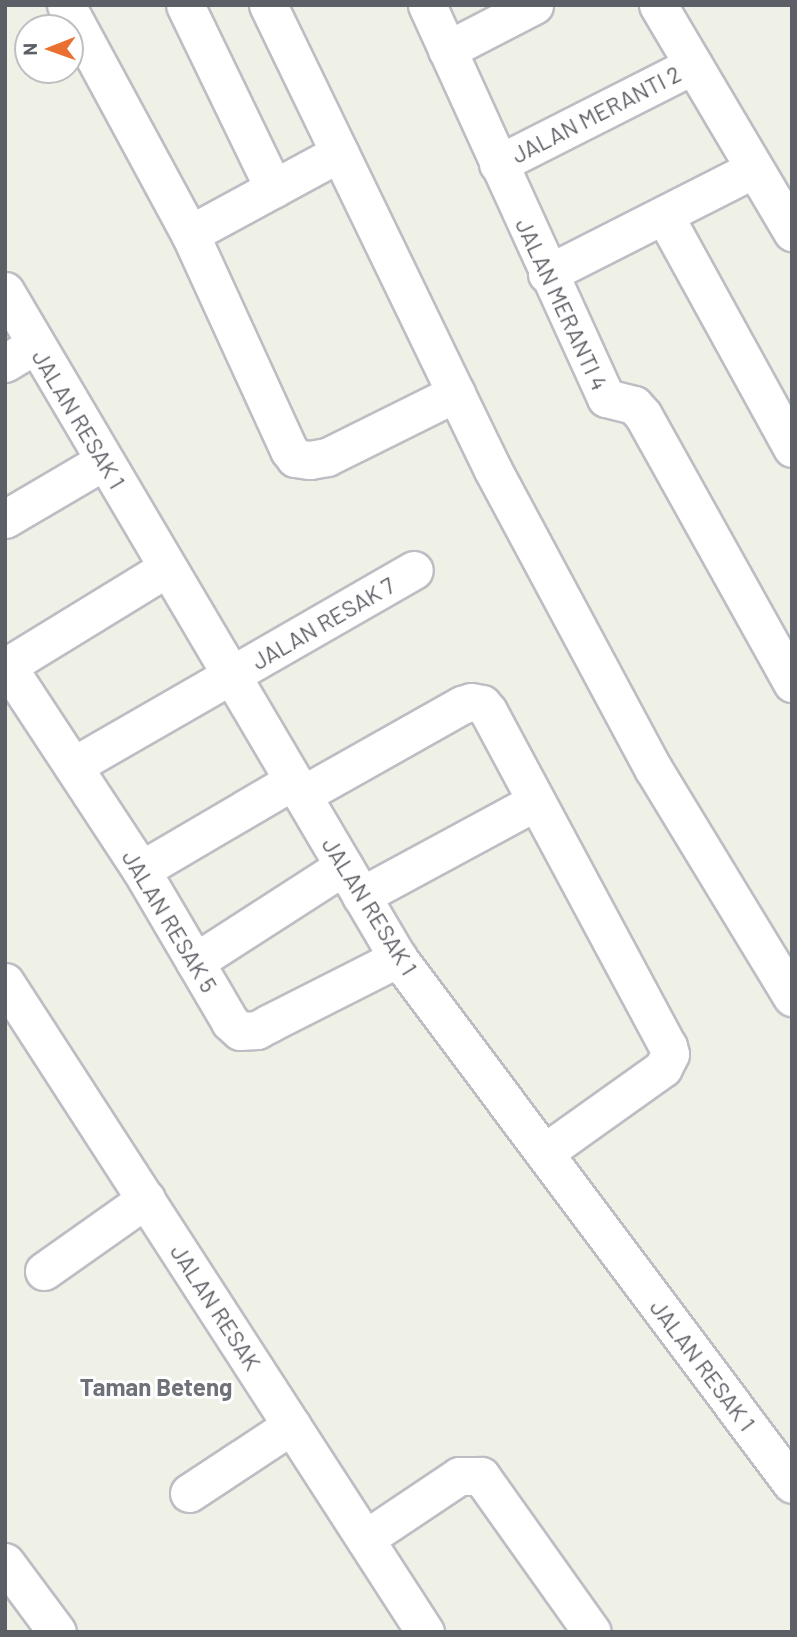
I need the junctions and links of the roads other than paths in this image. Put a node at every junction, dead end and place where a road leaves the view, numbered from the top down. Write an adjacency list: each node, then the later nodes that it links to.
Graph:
1 (66, 5): 15 (street)
2 (185, 5): 12 (street)
3 (268, 5): 9 (street)
4 (427, 5): 7 (street, JALAN MERANTI 4)
5 (534, 5): 7 (street)
6 (658, 5): 8 (street)
7 (447, 50): 10 (street, JALAN MERANTI 4)
8 (693, 65): 10 (street, JALAN MERANTI 2); 11 (street)
9 (339, 153): 12 (street); 19 (street)
10 (498, 164): 16 (street, JALAN MERANTI 4)
11 (754, 169): 13 (street); 14 (street)
12 (274, 189): 15 (street)
13 (664, 215): 16 (street); 20 (street)
14 (792, 232)
15 (190, 233): 19 (street)
16 (547, 274): 27 (street, JALAN MERANTI 4)
17 (5, 291): 18 (street, JALAN RESAK 1)
18 (20, 354): 21 (street, JALAN RESAK 1)
19 (456, 393): 36 (street)
20 (792, 448)
21 (103, 461): 22 (street); 23 (street, JALAN RESAK 1)
22 (5, 519)
23 (167, 568): 25 (street); 26 (street, JALAN RESAK 1)
24 (414, 570): 26 (street, JALAN RESAK 7)
25 (6, 665): 28 (street, JALAN RESAK 5)
26 (231, 677): 28 (street, JALAN RESAK 7); 29 (street, JALAN RESAK 1)
27 (792, 683)
28 (73, 766): 31 (street, JALAN RESAK 5)
29 (298, 788): 30 (street); 31 (street); 32 (street, JALAN RESAK 1)
30 (535, 802): 32 (street); 37 (street)
31 (141, 870): 34 (street, JALAN RESAK 5)
32 (352, 881): 33 (street, JALAN RESAK 1); 34 (street)
33 (398, 958): 34 (street, JALAN RESAK 5); 37 (street, JALAN RESAK 1)
34 (195, 962)
35 (5, 982): 38 (street, JALAN RESAK)
36 (792, 997)
37 (544, 1153): 41 (street, JALAN RESAK 1)
38 (146, 1199): 39 (street); 40 (street, JALAN RESAK)
39 (44, 1271)
40 (292, 1425): 42 (street); 43 (street, JALAN RESAK)
41 (792, 1484)
42 (188, 1493)
43 (365, 1539): 46 (street, JALAN RESAK); 47 (street)
44 (5, 1562): 45 (street)
45 (57, 1632)
46 (425, 1632)
47 (592, 1632)

